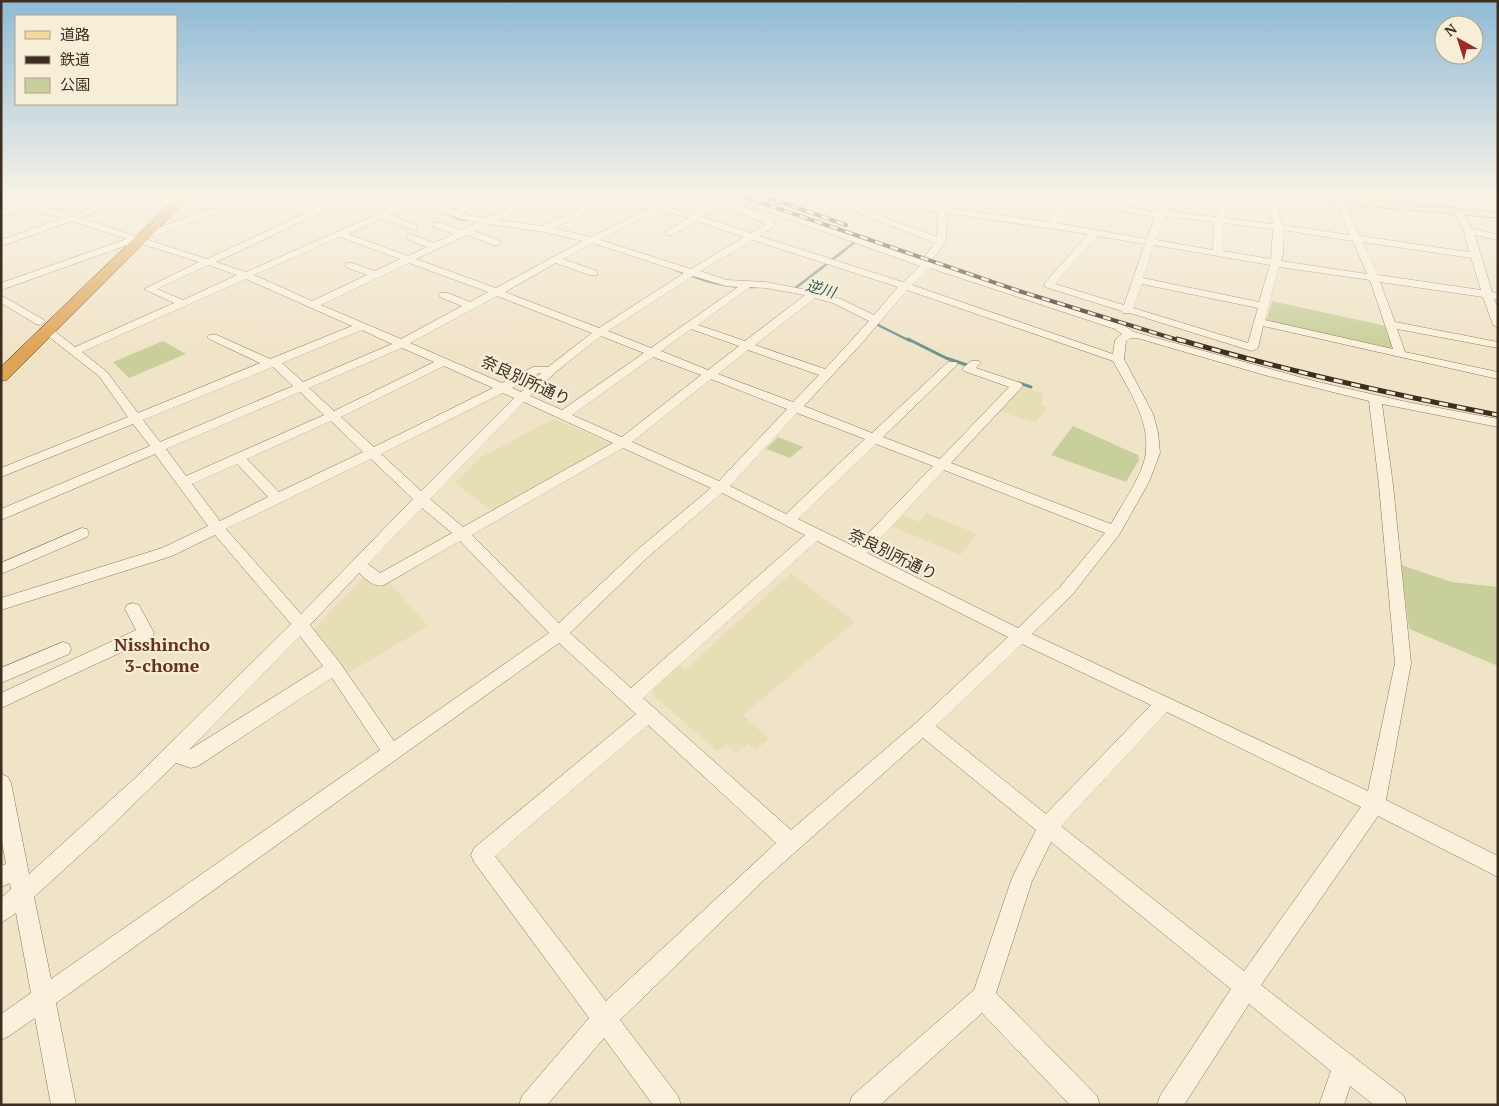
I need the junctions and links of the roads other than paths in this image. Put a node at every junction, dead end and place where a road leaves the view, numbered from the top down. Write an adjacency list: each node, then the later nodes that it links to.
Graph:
1 (112, 247): 37 (street)
2 (125, 247): 53 (highway)
3 (158, 247): 26 (street, 奈良別所通り)
4 (241, 247): 26 (street)
5 (310, 247): 31 (street)
6 (375, 247): 24 (street)
7 (435, 247): 24 (street)
8 (580, 247): 25 (street)
9 (607, 247): 32 (street)
10 (735, 247): 32 (street)
11 (781, 247): 36 (street)
12 (874, 247): 28 (street)
13 (938, 247): 28 (street)
14 (1082, 247): 48 (street)
15 (1150, 247): 35 (street)
16 (1169, 247): 22 (street)
17 (1218, 247): 22 (street)
18 (1278, 247): 27 (street)
19 (1359, 247): 34 (street)
20 (1412, 247): 23 (street)
21 (1473, 247): 23 (street)
22 (1218, 254): 27 (street)
23 (1475, 256): 41 (street)
24 (410, 259): 33 (street); 39 (street)
25 (555, 260): 30 (street); 39 (street)
26 (210, 262): 31 (street, 奈良別所通り); 44 (street)
27 (1275, 263): 34 (street); 47 (street)
28 (924, 264): 36 (street); 57 (street)
29 (349, 266): 33 (street)
30 (593, 273)
31 (245, 274): 44 (street); 45 (street, 奈良別所通り)
32 (691, 274): 38 (street); 56 (street)
33 (376, 275): 45 (street)
34 (1374, 278): 41 (street); 51 (street)
35 (1139, 280): 47 (street); 48 (street)
36 (905, 286): 49 (street); 66 (street)
37 (1, 287)
38 (744, 287): 42 (street); 52 (street)
39 (496, 293): 46 (street); 56 (street)
40 (444, 295): 46 (street)
41 (1493, 295): 55 (street)
42 (811, 296): 49 (street); 61 (street)
43 (1, 298): 53 (street)
44 (182, 303): 62 (street)
45 (314, 304): 54 (street, 奈良別所通り)
46 (471, 306): 59 (street)
47 (1263, 306): 50 (street)
48 (1128, 311): 50 (street)
49 (874, 322): 72 (street)
50 (1259, 322): 64 (street)
51 (1390, 324): 60 (street); 64 (street)
52 (689, 325): 61 (street); 63 (street)
53 (44, 326): 62 (street); 65 (highway); 73 (highway)
54 (362, 326): 59 (street, 奈良別所通り); 68 (street)
55 (1498, 326)
56 (599, 333): 63 (street); 71 (street)
57 (1130, 334): 66 (street); 79 (street)
58 (213, 337): 68 (street)
59 (401, 344): 67 (street, 奈良別所通り); 76 (street)
60 (1498, 345)
61 (747, 346): 72 (street); 74 (street)
62 (73, 352): 83 (street)
63 (650, 353): 74 (street); 82 (street)
64 (1400, 353): 75 (street)
65 (1, 359)
66 (1118, 359): 99 (street)
67 (444, 362): 77 (street, 奈良別所通り); 81 (street)
68 (273, 363): 76 (street); 83 (street)
69 (952, 364): 85 (street)
70 (971, 366): 90 (street)
71 (550, 371): 77 (street); 78 (street)
72 (827, 374): 80 (street)
73 (1, 376)
74 (710, 376): 80 (street); 86 (street)
75 (1498, 376)
76 (302, 387): 81 (street); 87 (street)
77 (503, 388): 78 (street, 奈良別所通り); 88 (street)
78 (522, 397): 82 (street, 奈良別所通り); 95 (street)
79 (1375, 400): 84 (street); 122 (street)
80 (795, 407): 85 (street); 93 (street)
81 (333, 416): 88 (street); 89 (street)
82 (562, 416): 86 (street, 奈良別所通り)
83 (136, 418): 87 (street); 91 (street)
84 (1498, 423)
85 (873, 439): 90 (street); 97 (street)
86 (622, 443): 93 (street, 奈良別所通り); 101 (street)
87 (160, 448): 92 (street); 96 (street)
88 (372, 453): 94 (street); 95 (street)
89 (239, 458): 92 (street); 94 (street)
90 (942, 466): 99 (street); 103 (street)
91 (1, 473)
92 (184, 482): 98 (street)
93 (721, 487): 97 (street, 奈良別所通り); 109 (street)
94 (278, 499): 98 (street)
95 (422, 499): 101 (street); 104 (street)
96 (1, 515)
97 (787, 521): 102 (street, 奈良別所通り)
98 (218, 529): 106 (street); 108 (street)
99 (1114, 531): 110 (street)
100 (82, 533): 105 (street)
101 (461, 533): 104 (street); 109 (street)
102 (816, 535): 103 (street, 奈良別所通り); 114 (street)
103 (856, 555): 110 (street, 奈良別所通り)
104 (359, 565): 108 (street)
105 (1, 569)
106 (1, 604)
107 (133, 609): 115 (street)
108 (300, 624): 112 (street); 120 (street)
109 (559, 633): 114 (street); 119 (street)
110 (1020, 636): 116 (street, 奈良別所通り); 118 (street)
111 (63, 649): 113 (street)
112 (334, 668): 119 (street); 120 (street)
113 (1, 676)
114 (631, 698): 117 (street)
115 (1, 702)
116 (1164, 703): 122 (street, 奈良別所通り); 123 (street)
117 (648, 714): 124 (street); 132 (street)
118 (924, 727): 123 (street); 124 (street)
119 (391, 752): 131 (street)
120 (174, 753): 127 (street)
121 (1, 783): 126 (street)
122 (1375, 804): 125 (street, 奈良別所通り); 129 (street)
123 (1048, 826): 129 (street); 130 (street)
124 (790, 844): 132 (street)
125 (1498, 867)
126 (10, 873): 127 (street)
127 (23, 893): 128 (street); 131 (street)
128 (1, 912)
129 (1246, 987): 134 (street); 140 (street)
130 (983, 997): 138 (street); 139 (street)
131 (43, 999): 133 (street); 135 (street)
132 (604, 1019): 136 (street); 137 (street)
133 (1, 1028)
134 (1345, 1067): 141 (street); 142 (street)
135 (64, 1105)
136 (531, 1105)
137 (669, 1105)
138 (861, 1105)
139 (1088, 1105)
140 (1169, 1105)
141 (1331, 1105)
142 (1395, 1105)

